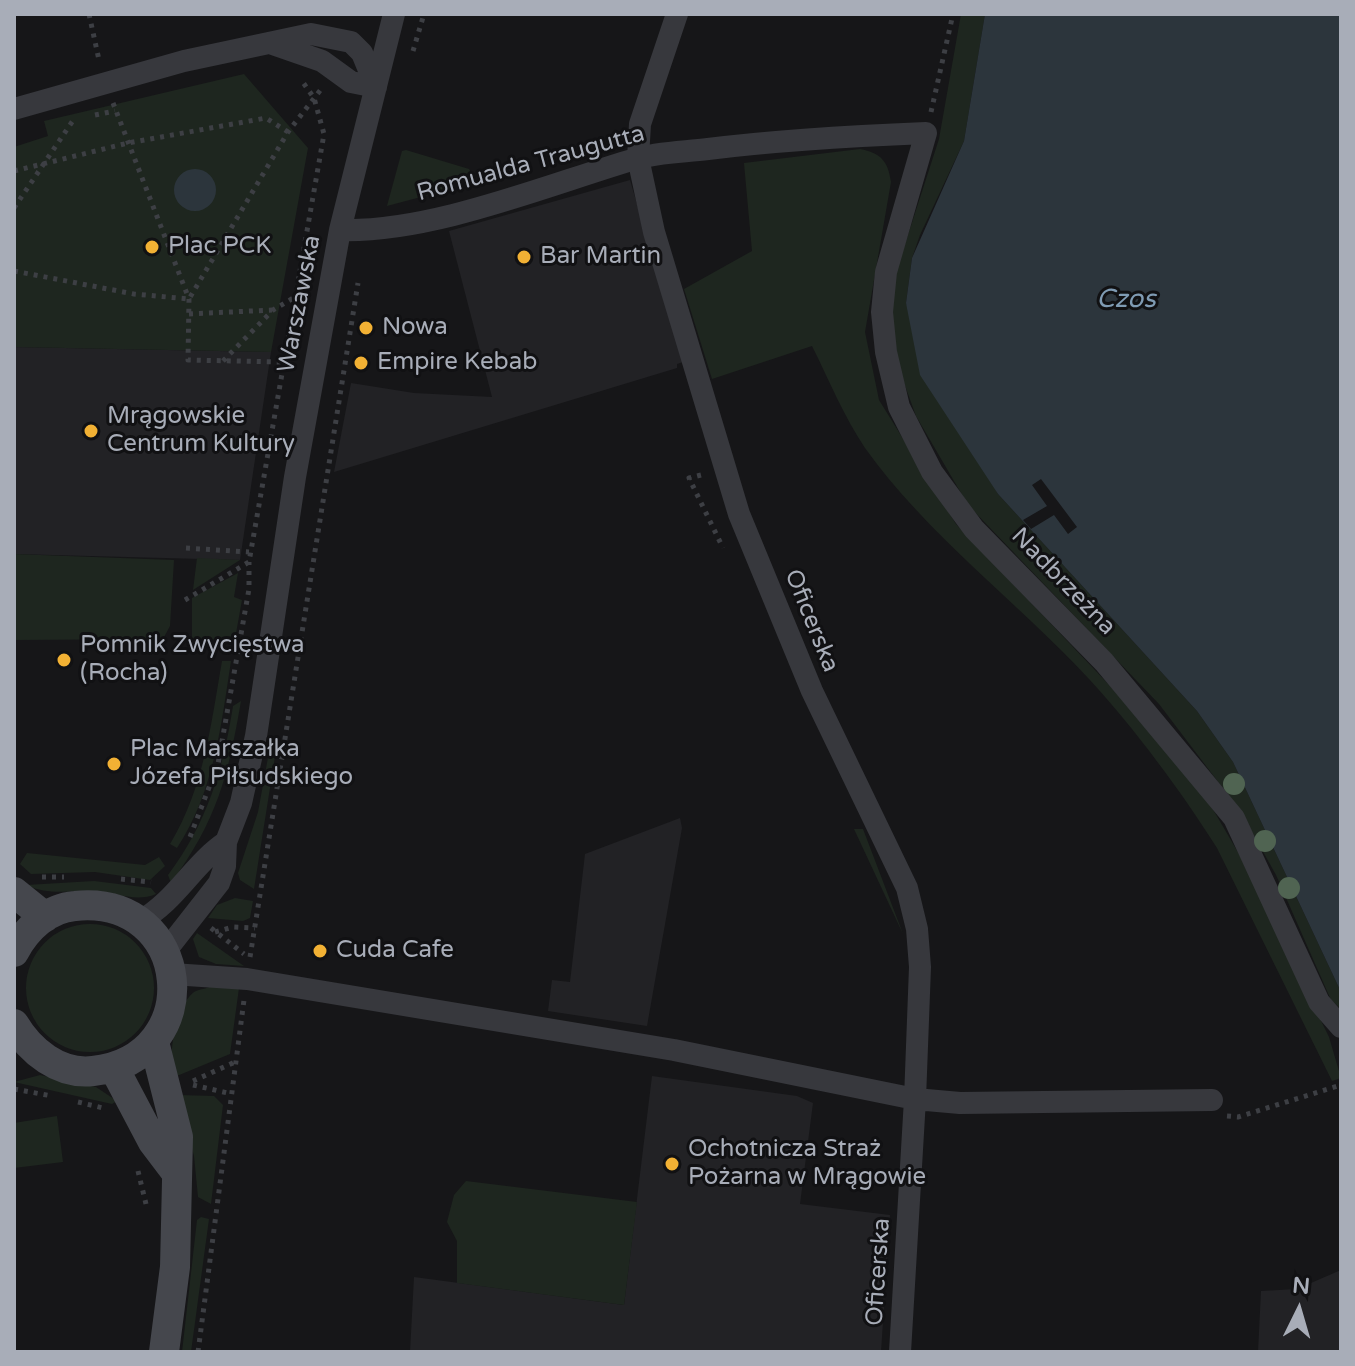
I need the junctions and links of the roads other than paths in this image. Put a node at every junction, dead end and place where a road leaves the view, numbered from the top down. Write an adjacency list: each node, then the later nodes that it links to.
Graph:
1 (394, 14): 4 (street, Warszawska)
2 (677, 14): 7 (street, Oficerska)
3 (273, 44): 4 (street); 4 (street); 5 (street)
4 (376, 87): 8 (street, Warszawska)
5 (14, 109)
6 (926, 133): 7 (street, Romualda Traugutta); 16 (street, Nadbrzeżna)
7 (638, 158): 8 (street, Romualda Traugutta); 20 (street, Oficerska)
8 (340, 230): 9 (street, Warszawska)
9 (226, 842): 12 (street, Warszawska); 14 (street, Warszawska)
10 (14, 892): 11 (street)
11 (45, 917): 12 (street); 13 (street)
12 (140, 921): 14 (street)
13 (14, 949)
14 (169, 963): 17 (street); 20 (street)
15 (14, 1024): 18 (street)
16 (1341, 1027)
17 (154, 1042): 19 (street); 22 (street)
18 (26, 1060): 19 (street)
19 (114, 1068): 22 (street)
20 (915, 1099): 21 (street); 24 (street, Oficerska)
21 (1212, 1100)
22 (175, 1171): 23 (street)
23 (164, 1352)
24 (900, 1352)

